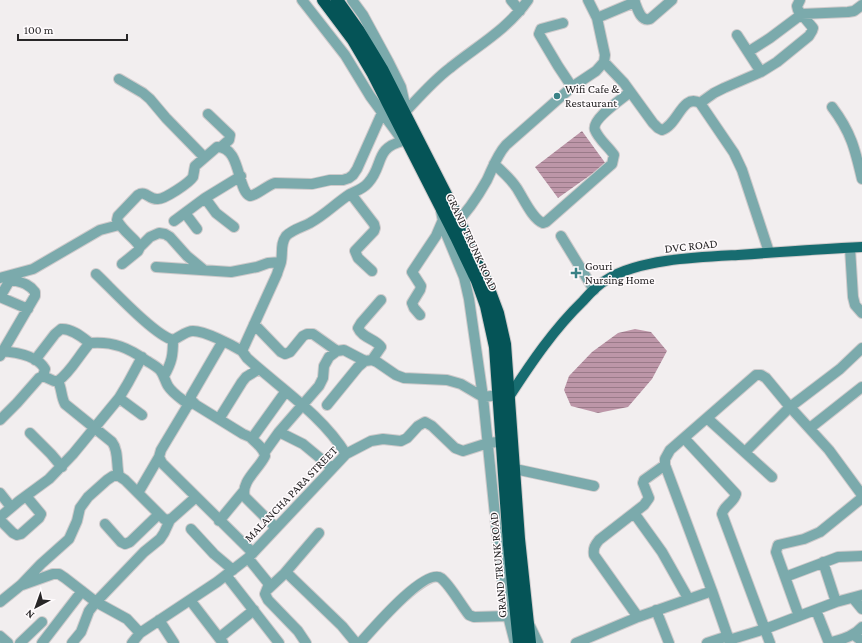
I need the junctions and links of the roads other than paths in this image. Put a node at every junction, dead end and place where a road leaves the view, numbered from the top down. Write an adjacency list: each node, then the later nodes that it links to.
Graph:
1 (302, 0): 25 (street)
2 (323, 0): 31 (highway, GRAND TRUNK ROAD)
3 (337, 0): 27 (highway, GRAND TRUNK ROAD)
4 (352, 0): 27 (street)
5 (512, 0): 12 (street)
6 (528, 0): 12 (street)
7 (588, 0): 14 (street)
8 (672, 0): 10 (street)
9 (800, 0): 13 (street)
10 (635, 1): 14 (street)
11 (862, 5): 13 (street)
12 (520, 11): 27 (street)
13 (802, 14): 17 (street); 19 (street)
14 (597, 18): 18 (street)
15 (563, 23): 21 (street)
16 (737, 35): 17 (street)
17 (748, 52): 19 (street)
18 (604, 62): 21 (street); 22 (street)
19 (761, 72): 23 (street)
20 (119, 79): 30 (street)
21 (572, 87): 32 (street)
22 (630, 92): 23 (street); 32 (street)
23 (700, 103): 47 (street)
24 (832, 107): 34 (street)
25 (382, 113): 28 (street); 33 (street)
26 (208, 114): 29 (street)
27 (407, 116): 39 (highway, GRAND TRUNK ROAD)
28 (403, 141): 31 (street); 35 (street)
29 (221, 147): 30 (street); 33 (street)
30 (204, 157): 40 (street)
31 (416, 158): 39 (highway, GRAND TRUNK ROAD)
32 (494, 164): 39 (street)
33 (241, 176): 36 (street)
34 (862, 179)
35 (351, 194): 48 (street); 52 (street)
36 (205, 198): 37 (street); 41 (street)
37 (186, 213): 38 (street); 42 (street)
38 (174, 221)
39 (451, 223): 59 (street); 77 (highway, GRAND TRUNK ROAD); 78 (street)
40 (119, 224): 44 (street); 54 (street)
41 (234, 227)
42 (197, 229)
43 (561, 236): 55 (street)
44 (140, 247): 49 (street); 51 (street)
45 (862, 247): 46 (main road, DVC ROAD)
46 (850, 248): 47 (main road, DVC ROAD); 58 (street)
47 (769, 252): 55 (main road, DVC ROAD)
48 (281, 262): 51 (street); 60 (street)
49 (122, 264)
50 (156, 267): 51 (street)
51 (204, 270)
52 (372, 272)
53 (96, 274): 61 (street)
54 (5, 278): 57 (street); 57 (street)
55 (594, 290): 77 (main road, DVC ROAD)
56 (381, 300): 70 (street)
57 (28, 309): 67 (street)
58 (862, 313)
59 (420, 315)
60 (254, 324): 65 (street); 66 (street)
61 (173, 340): 62 (street); 73 (street)
62 (223, 341): 65 (street); 80 (street)
63 (90, 343): 68 (street); 69 (street); 74 (street)
64 (862, 348): 83 (street)
65 (242, 351): 71 (street)
66 (337, 351): 70 (street); 81 (street)
67 (1, 352): 69 (street)
68 (142, 357): 73 (street); 79 (street)
69 (35, 360): 72 (street)
70 (368, 360): 78 (street); 82 (street)
71 (259, 369): 76 (street); 86 (street)
72 (43, 376): 74 (street); 87 (street)
73 (164, 376): 80 (street)
74 (58, 382): 88 (street)
75 (862, 387): 89 (street)
76 (286, 391): 81 (street); 92 (street)
77 (504, 396): 78 (street); 94 (highway, GRAND TRUNK ROAD)
78 (483, 397): 95 (street)
79 (119, 398): 84 (street); 88 (street)
80 (190, 403): 86 (street); 99 (street)
81 (303, 405): 90 (street); 98 (street)
82 (327, 405)
83 (790, 408): 85 (street); 89 (street); 96 (street)
84 (142, 415)
85 (707, 418): 93 (street); 96 (street)
86 (219, 419): 92 (street)
87 (0, 420)
88 (95, 428): 101 (street); 104 (street)
89 (810, 428): 110 (street)
90 (280, 432): 97 (street); 102 (street)
91 (30, 433): 101 (street)
92 (250, 437): 97 (street)
93 (684, 438): 100 (street); 152 (street)
94 (507, 441): 95 (street, MALANCHA PARA STREET); 103 (highway, GRAND TRUNK ROAD); 169 (highway, GRAND TRUNK ROAD)
95 (488, 443): 98 (street, MALANCHA PARA STREET); 145 (street)
96 (745, 452): 105 (street)
97 (264, 453): 107 (street)
98 (346, 454): 102 (street, MALANCHA PARA STREET)
99 (159, 457): 109 (street); 112 (street)
100 (666, 465): 115 (street); 133 (street)
101 (62, 466): 111 (street)
102 (332, 468): 122 (street, MALANCHA PARA STREET)
103 (515, 469): 106 (street); 149 (highway, GRAND TRUNK ROAD)
104 (119, 476): 109 (street); 131 (street)
105 (772, 476)
106 (594, 486)
107 (243, 492): 120 (street); 122 (street)
108 (0, 493): 114 (street)
109 (138, 493): 116 (street)
110 (862, 495)
111 (26, 496): 114 (street); 118 (street)
112 (196, 498): 119 (street); 120 (street)
113 (862, 498): 130 (street)
114 (12, 507): 117 (street)
115 (634, 513): 136 (street); 147 (street)
116 (159, 514): 119 (street); 121 (street)
117 (0, 517)
118 (0, 520)
119 (170, 520): 139 (street)
120 (220, 521): 125 (street)
121 (105, 524)
122 (276, 528): 125 (street, MALANCHA PARA STREET)
123 (191, 529): 128 (street)
124 (319, 533): 129 (street)
125 (250, 556): 128 (street, MALANCHA PARA STREET); 132 (street)
126 (862, 556): 127 (street)
127 (823, 562): 130 (street); 140 (street)
128 (229, 573): 137 (street, MALANCHA PARA STREET); 141 (street)
129 (284, 574): 132 (street); 166 (street)
130 (785, 577): 146 (street)
131 (21, 586): 134 (street); 138 (street)
132 (268, 588): 165 (street)
133 (712, 591): 136 (street); 156 (street)
134 (82, 592): 139 (street); 160 (street)
135 (857, 596): 140 (street); 144 (street)
136 (688, 598): 142 (street)
137 (190, 600): 148 (street, MALANCHA PARA STREET); 157 (street)
138 (0, 602)
139 (96, 602): 153 (street); 161 (street)
140 (836, 602): 143 (street)
141 (254, 610): 157 (street); 164 (street)
142 (656, 610): 147 (street); 173 (street)
143 (816, 610): 146 (street); 176 (street)
144 (862, 610)
145 (508, 616): 167 (street); 168 (street)
146 (799, 616): 152 (street)
147 (638, 617): 172 (street)
148 (159, 620): 153 (street, MALANCHA PARA STREET); 163 (street)
149 (528, 620): 170 (highway, GRAND TRUNK ROAD); 171 (street)
150 (42, 622): 159 (street)
151 (862, 627): 155 (street)
152 (765, 629): 156 (street); 175 (street)
153 (140, 633): 162 (street, MALANCHA PARA STREET)
154 (0, 636): 158 (street)
155 (858, 638): 176 (street)
156 (729, 640): 174 (street)
157 (221, 641)
158 (8, 643)
159 (20, 643)
160 (42, 643)
161 (72, 643)
162 (132, 643)
163 (174, 643)
164 (279, 643)
165 (306, 643)
166 (356, 643)
167 (360, 643)
168 (515, 643)
169 (519, 643)
170 (530, 643)
171 (538, 643)
172 (576, 643)
173 (669, 643)
174 (707, 643)
175 (770, 643)
176 (829, 643)

